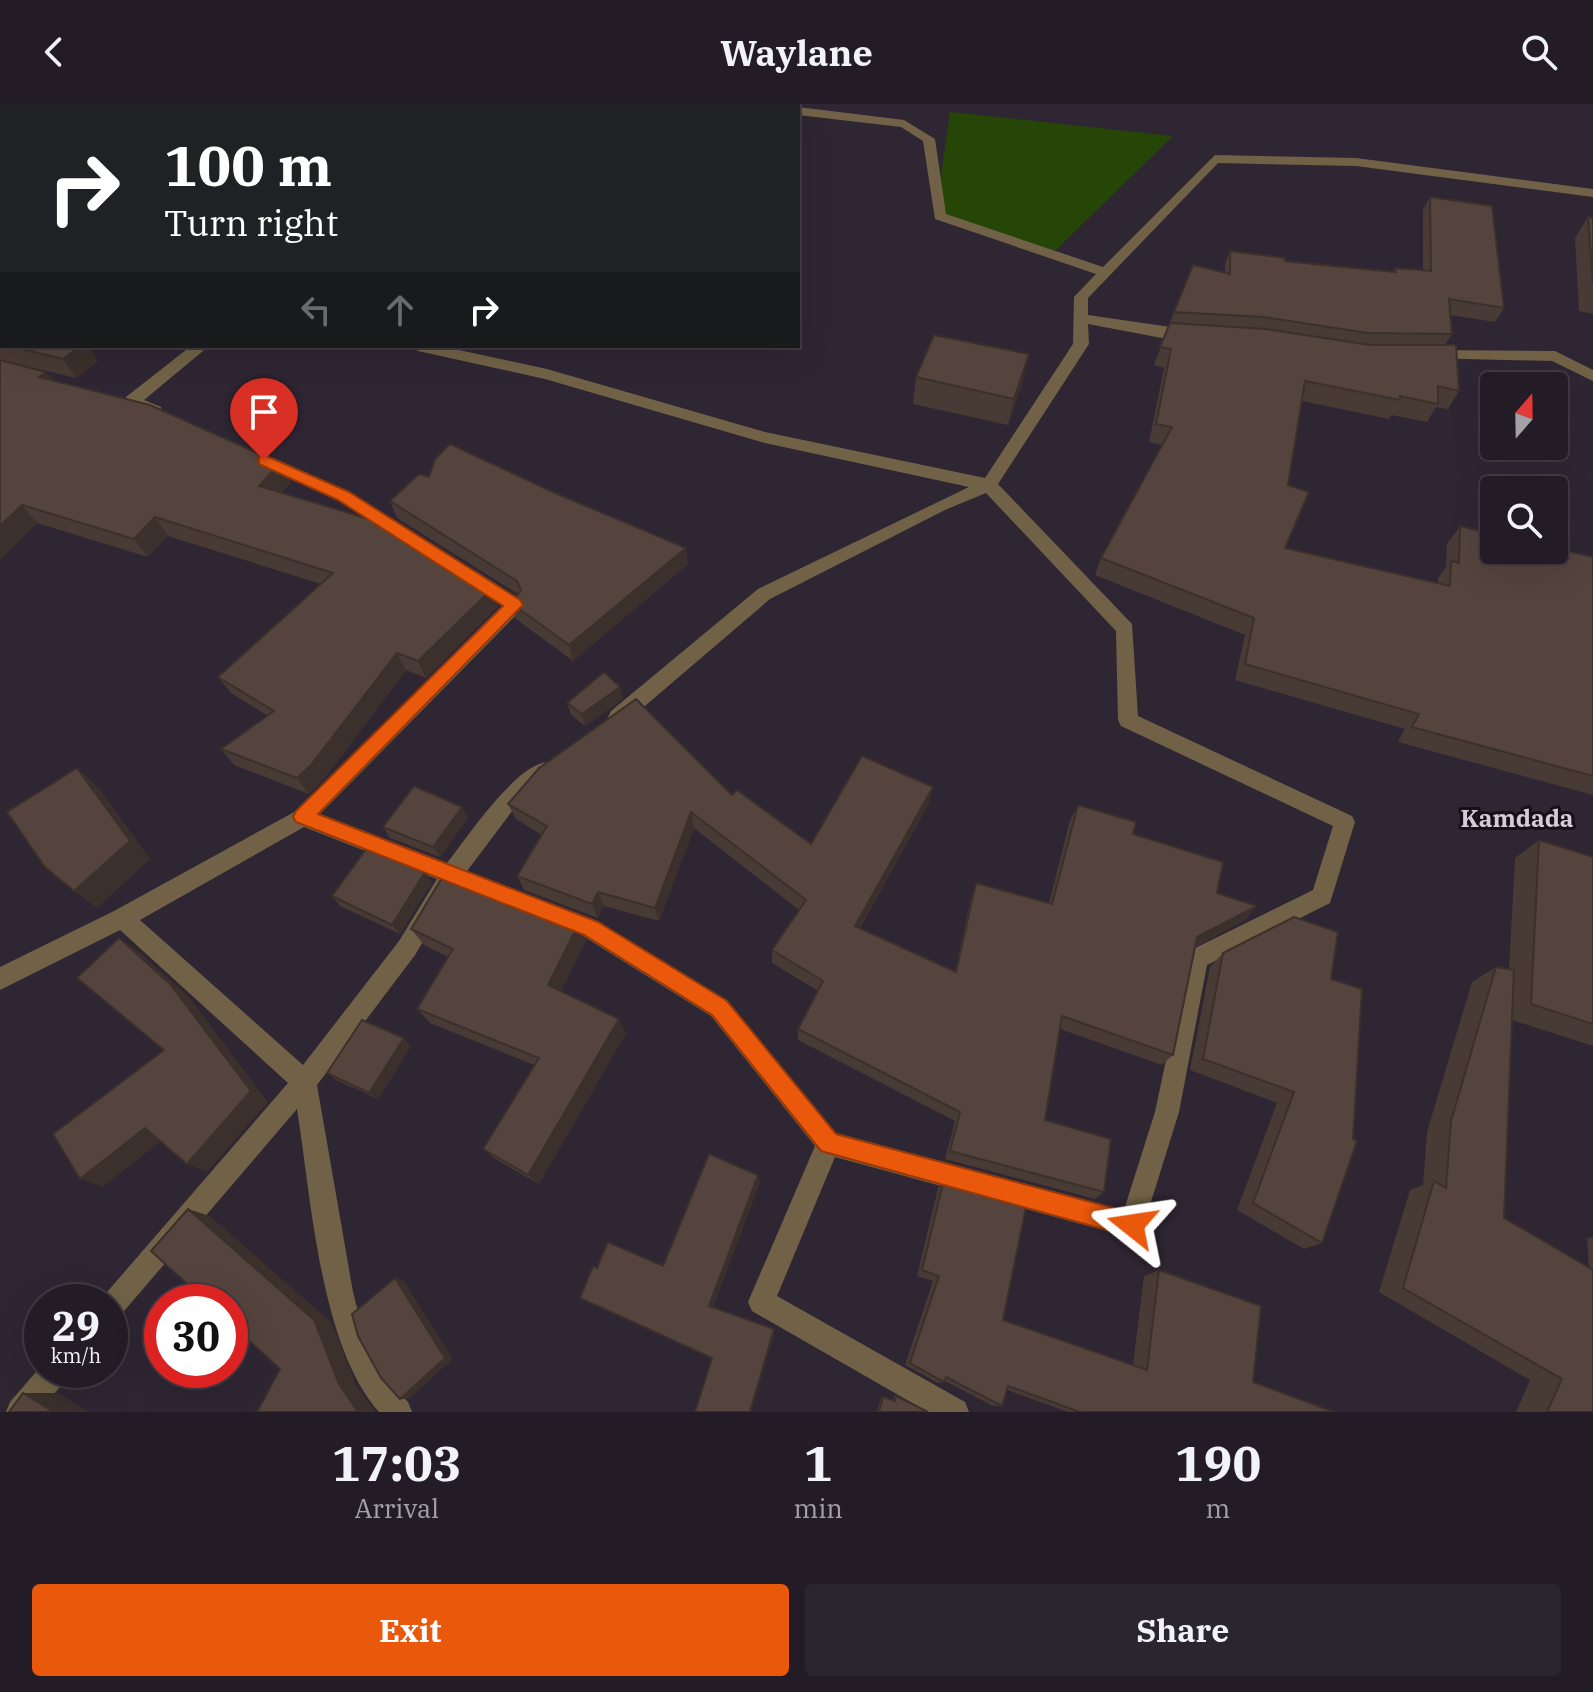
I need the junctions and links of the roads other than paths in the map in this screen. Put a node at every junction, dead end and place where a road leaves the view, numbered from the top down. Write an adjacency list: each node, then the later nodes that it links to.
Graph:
1 (800, 111): 3 (street)
2 (1593, 193): 3 (street)
3 (1105, 272): 4 (street)
4 (1081, 318): 5 (street); 12 (street)
5 (1210, 336)
6 (198, 348): 10 (street)
7 (427, 348): 12 (street)
8 (1420, 355): 9 (street)
9 (1593, 376)
10 (174, 420)
11 (245, 452): 13 (street)
12 (989, 485): 15 (street); 22 (street)
13 (418, 542)
14 (454, 566): 17 (street)
15 (599, 731)
16 (563, 757): 18 (street)
17 (303, 817): 18 (street); 19 (street)
18 (452, 874): 21 (street); 22 (street)
19 (122, 918): 20 (street); 21 (street)
20 (0, 979)
21 (305, 1082): 23 (street); 26 (street)
22 (829, 1143): 27 (street)
23 (128, 1287)
24 (41, 1388): 25 (street)
25 (20, 1412)
26 (398, 1412)
27 (955, 1412)

